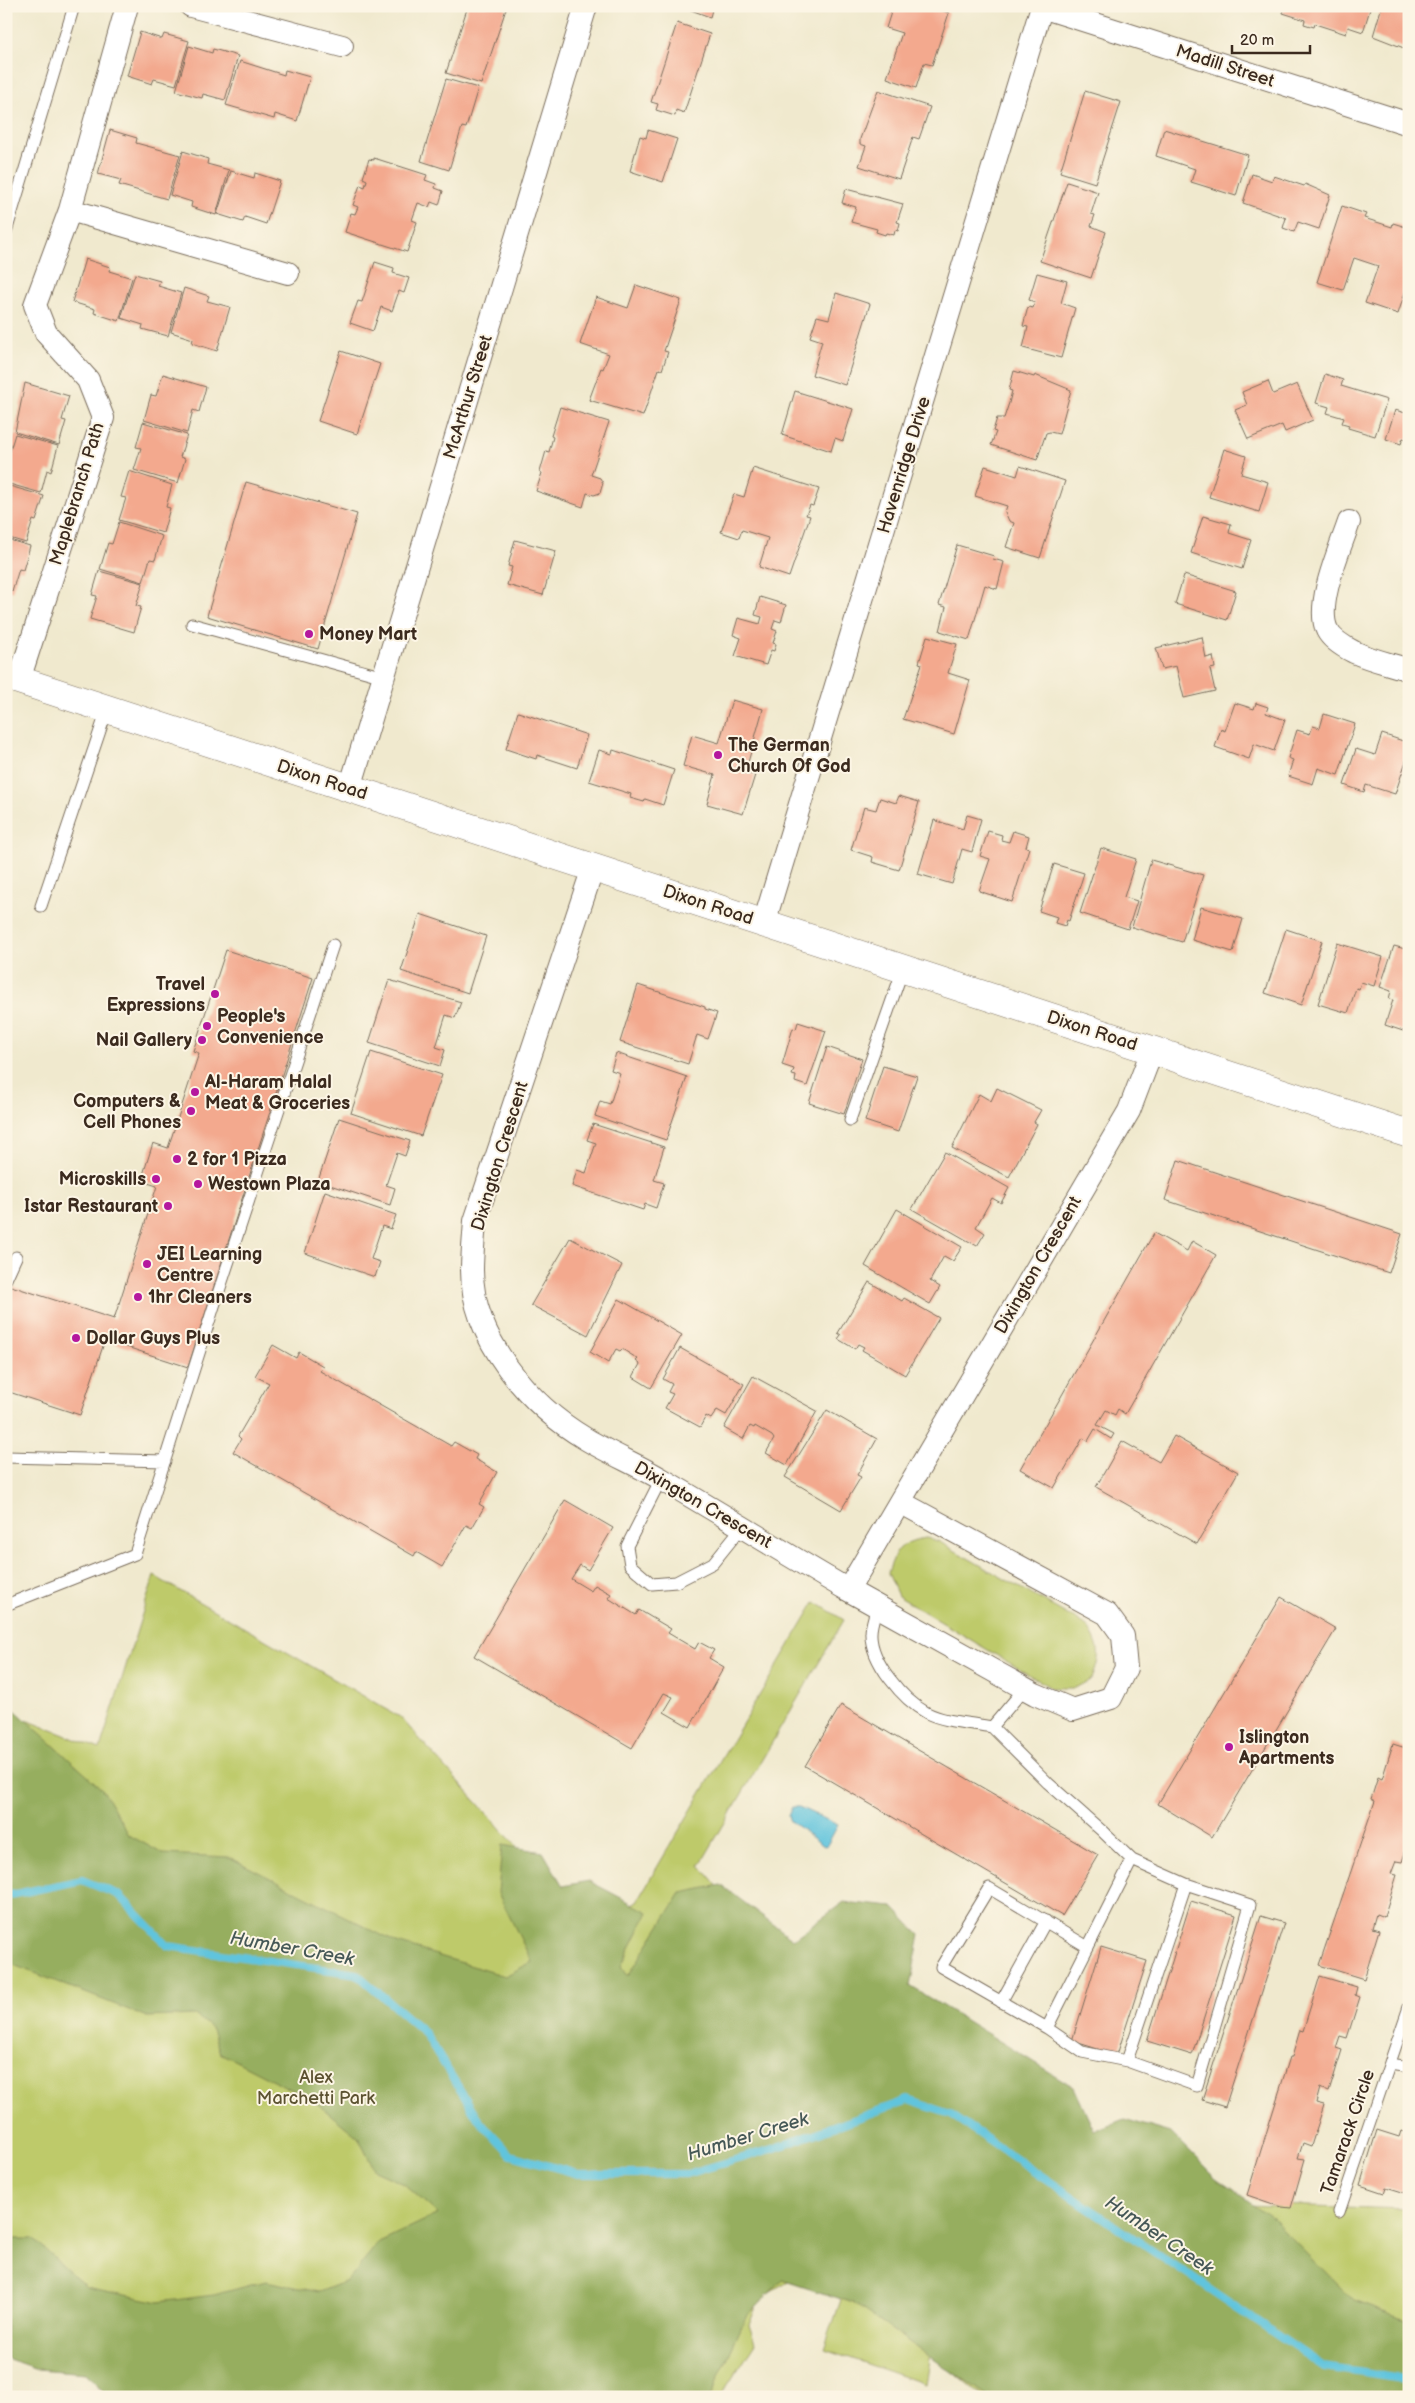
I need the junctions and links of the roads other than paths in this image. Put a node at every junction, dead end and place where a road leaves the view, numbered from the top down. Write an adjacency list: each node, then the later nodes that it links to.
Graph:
1 (74, 6): 9 (lane)
2 (127, 6): 8 (street, Maplebranch Path)
3 (191, 6): 6 (street)
4 (586, 6): 14 (street, McArthur Street)
5 (1042, 7): 7 (street, Madill Street); 20 (street, Havenridge Drive)
6 (342, 46)
7 (1409, 124)
8 (70, 210): 10 (street); 15 (street, Maplebranch Path)
9 (6, 232)
10 (288, 272)
11 (1349, 522): 13 (street)
12 (192, 624): 14 (lane)
13 (1409, 670)
14 (384, 677): 17 (street, McArthur Street)
15 (13, 678): 16 (main road, Dixon Road)
16 (107, 710): 17 (main road, Dixon Road); 19 (lane)
17 (350, 788): 18 (main road, Dixon Road)
18 (593, 868): 20 (main road, Dixon Road); 30 (street, Dixington Crescent)
19 (41, 906)
20 (764, 923): 22 (main road, Dixon Road)
21 (333, 945): 29 (lane)
22 (902, 969): 23 (main road, Dixon Road); 24 (lane)
23 (1152, 1051): 25 (main road, Dixon Road); 31 (street, Dixington Crescent)
24 (850, 1120)
25 (1409, 1134)
26 (16, 1257): 27 (lane)
27 (6, 1279)
28 (6, 1457): 29 (lane)
29 (165, 1461): 34 (lane)
30 (661, 1479): 32 (street, Dixington Crescent); 32 (lane)
31 (900, 1502): 33 (street, Dixington Crescent); 36 (street, Dixington Crescent)
32 (742, 1527): 33 (street, Dixington Crescent)
33 (848, 1590): 35 (street, Dixington Crescent)
34 (6, 1605)
35 (877, 1606): 36 (street, Dixington Crescent); 37 (lane)
36 (1024, 1688): 37 (lane)
37 (992, 1727): 38 (lane)
38 (1132, 1860): 39 (lane); 41 (lane)
39 (1186, 1884): 45 (lane); 45 (lane)
40 (1046, 1922): 41 (lane); 42 (lane); 42 (lane)
41 (1088, 1947): 44 (lane)
42 (1001, 2002): 44 (lane)
43 (1409, 2007): 46 (lane, Tamarack Circle)
44 (1047, 2028): 45 (lane)
45 (1127, 2061)
46 (1390, 2064): 47 (lane, Tamarack Circle); 48 (lane, Tamarack Circle)
47 (1409, 2067)
48 (1339, 2212)

